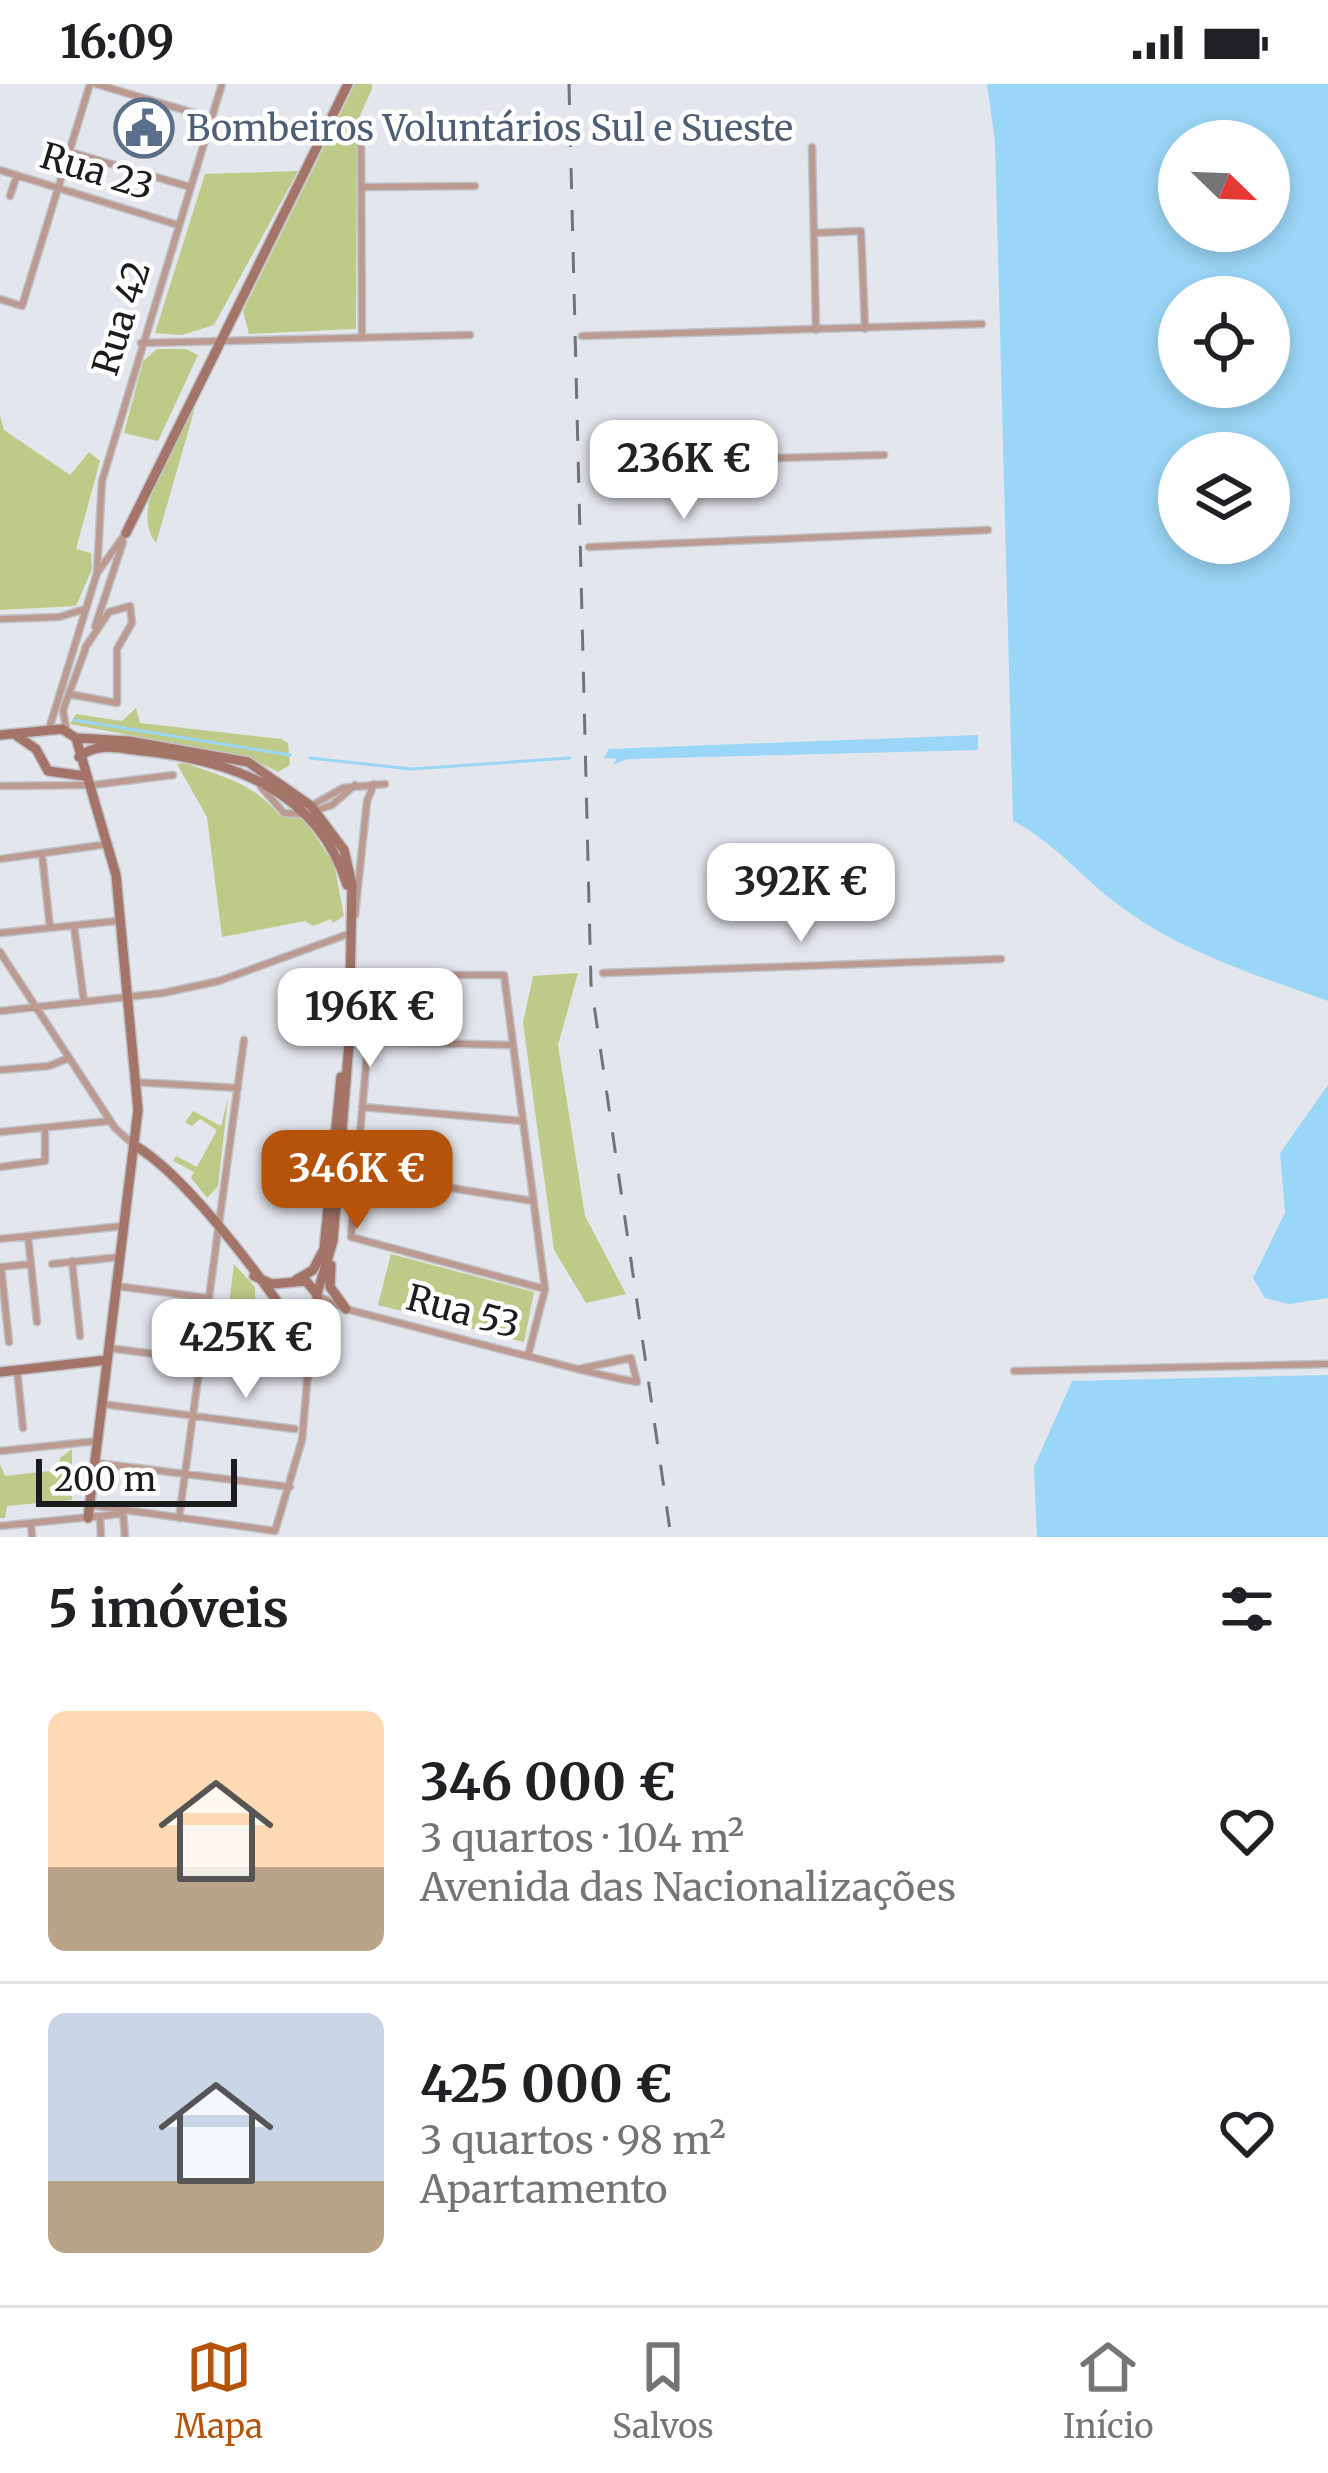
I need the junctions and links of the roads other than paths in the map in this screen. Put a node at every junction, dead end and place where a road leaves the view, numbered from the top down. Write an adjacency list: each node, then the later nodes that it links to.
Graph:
1 (93, 84): 4 (street); 7 (street)
2 (221, 84): 4 (street, Rua 42)
3 (348, 84): 24 (street)
4 (211, 118): 12 (street, Rua 42)
5 (361, 129): 13 (street)
6 (812, 147): 16 (street)
7 (70, 152): 11 (street); 12 (street)
8 (0, 170): 9 (street, Rua 23)
9 (17, 175): 11 (street, Rua 23); 14 (street)
10 (475, 186): 13 (street)
11 (58, 188): 15 (street, Rua 23); 17 (street)
12 (190, 188): 15 (street, Rua 42)
13 (361, 188): 23 (street)
14 (10, 196)
15 (178, 224): 25 (street, Rua 42)
16 (814, 233): 19 (street); 20 (street)
17 (0, 299)
18 (982, 325): 19 (street)
19 (865, 329): 20 (street)
20 (816, 331): 22 (street)
21 (470, 335): 23 (street)
22 (582, 336)
23 (362, 338): 24 (street)
24 (218, 342): 25 (street); 29 (street)
25 (141, 343): 31 (street, Rua 42)
26 (884, 454): 27 (street)
27 (778, 458)
28 (988, 530): 30 (street)
29 (126, 533): 31 (street); 36 (street)
30 (589, 547)
31 (98, 573): 32 (street)
32 (86, 607): 33 (street); 35 (street)
33 (59, 617): 34 (street); 35 (street)
34 (0, 619)
35 (77, 634): 38 (street)
36 (85, 649): 37 (street); 37 (street)
37 (69, 694): 40 (street)
38 (46, 733): 40 (street); 41 (street); 42 (street)
39 (0, 734): 41 (street)
40 (71, 734): 43 (street); 50 (street)
41 (16, 736): 42 (street)
42 (36, 749): 44 (street)
43 (79, 758): 44 (street); 46 (street); 50 (street)
44 (61, 772): 46 (street)
45 (173, 775): 46 (street)
46 (90, 782): 49 (street); 51 (street)
47 (374, 784): 48 (street); 50 (street); 57 (street)
48 (385, 784)
49 (0, 786)
50 (310, 810): 57 (street)
51 (109, 844): 52 (street); 54 (street)
52 (42, 854): 53 (street); 56 (street)
53 (0, 859)
54 (117, 921): 55 (street); 63 (street)
55 (74, 926): 56 (street); 64 (street)
56 (50, 928): 58 (street)
57 (353, 932): 62 (street); 63 (street)
58 (0, 933)
59 (0, 952): 65 (street)
60 (1001, 959): 61 (street)
61 (603, 973)
62 (352, 976): 87 (street); 93 (street)
63 (125, 997): 64 (street); 72 (street)
64 (84, 1002): 65 (street)
65 (34, 1006): 66 (street); 70 (street)
66 (0, 1010)
67 (244, 1040): 73 (street)
68 (367, 1042): 69 (street); 69 (street); 74 (street)
69 (513, 1045): 76 (street)
70 (69, 1058): 71 (street); 75 (street)
71 (0, 1070)
72 (134, 1082): 73 (street); 79 (street)
73 (238, 1088): 84 (street)
74 (362, 1107): 76 (street); 81 (street)
75 (110, 1121): 77 (street); 79 (street)
76 (523, 1121): 82 (street)
77 (44, 1129): 78 (street); 80 (street)
78 (0, 1132)
79 (134, 1145): 83 (street); 84 (street)
80 (0, 1167)
81 (356, 1173): 82 (street); 95 (street)
82 (533, 1201): 95 (street)
83 (123, 1226): 85 (street); 88 (street)
84 (218, 1230): 92 (street); 97 (street)
85 (28, 1236): 86 (street); 90 (street)
86 (0, 1239)
87 (332, 1250): 96 (street); 99 (street)
88 (119, 1257): 89 (street); 94 (street)
89 (73, 1261): 91 (street); 103 (street)
90 (31, 1264): 102 (street); 104 (street)
91 (52, 1264)
92 (254, 1276): 93 (street); 98 (street)
93 (292, 1281): 96 (street); 98 (street)
94 (116, 1286): 97 (street); 105 (street)
95 (545, 1288): 106 (street)
96 (318, 1295): 99 (street, Rua 53); 100 (street)
97 (208, 1298): 107 (street)
98 (280, 1304): 101 (street)
99 (340, 1307): 100 (street); 106 (street, Rua 53)
100 (313, 1312): 101 (street); 108 (street)
101 (286, 1314): 108 (street)
102 (37, 1322)
103 (80, 1336)
104 (9, 1342)
105 (108, 1354): 107 (street); 110 (street); 115 (street)
106 (528, 1356): 111 (street, Rua 53)
107 (200, 1359): 114 (street); 116 (street)
108 (312, 1360): 123 (street)
109 (1328, 1364): 112 (street)
110 (16, 1370): 113 (street); 117 (street)
111 (579, 1370): 111 (street, Rua 53)
112 (1014, 1370)
113 (0, 1372)
114 (303, 1373)
115 (102, 1404): 116 (street); 119 (street)
116 (192, 1416): 118 (street); 122 (street)
117 (23, 1428)
118 (295, 1429)
119 (97, 1442): 120 (street); 121 (street)
120 (0, 1451)
121 (95, 1462): 122 (street); 124 (street)
122 (185, 1474): 123 (street); 128 (street)
123 (290, 1487): 129 (street)
124 (90, 1505): 125 (street); 127 (street)
125 (123, 1513): 126 (street); 128 (street); 134 (street)
126 (100, 1517): 127 (street); 133 (street)
127 (88, 1518): 130 (street)
128 (179, 1518): 129 (street)
129 (192, 1522): 135 (street)
130 (31, 1523): 131 (street); 132 (street)
131 (0, 1526)
132 (32, 1537)
133 (101, 1537)
134 (124, 1537)
135 (192, 1537)

